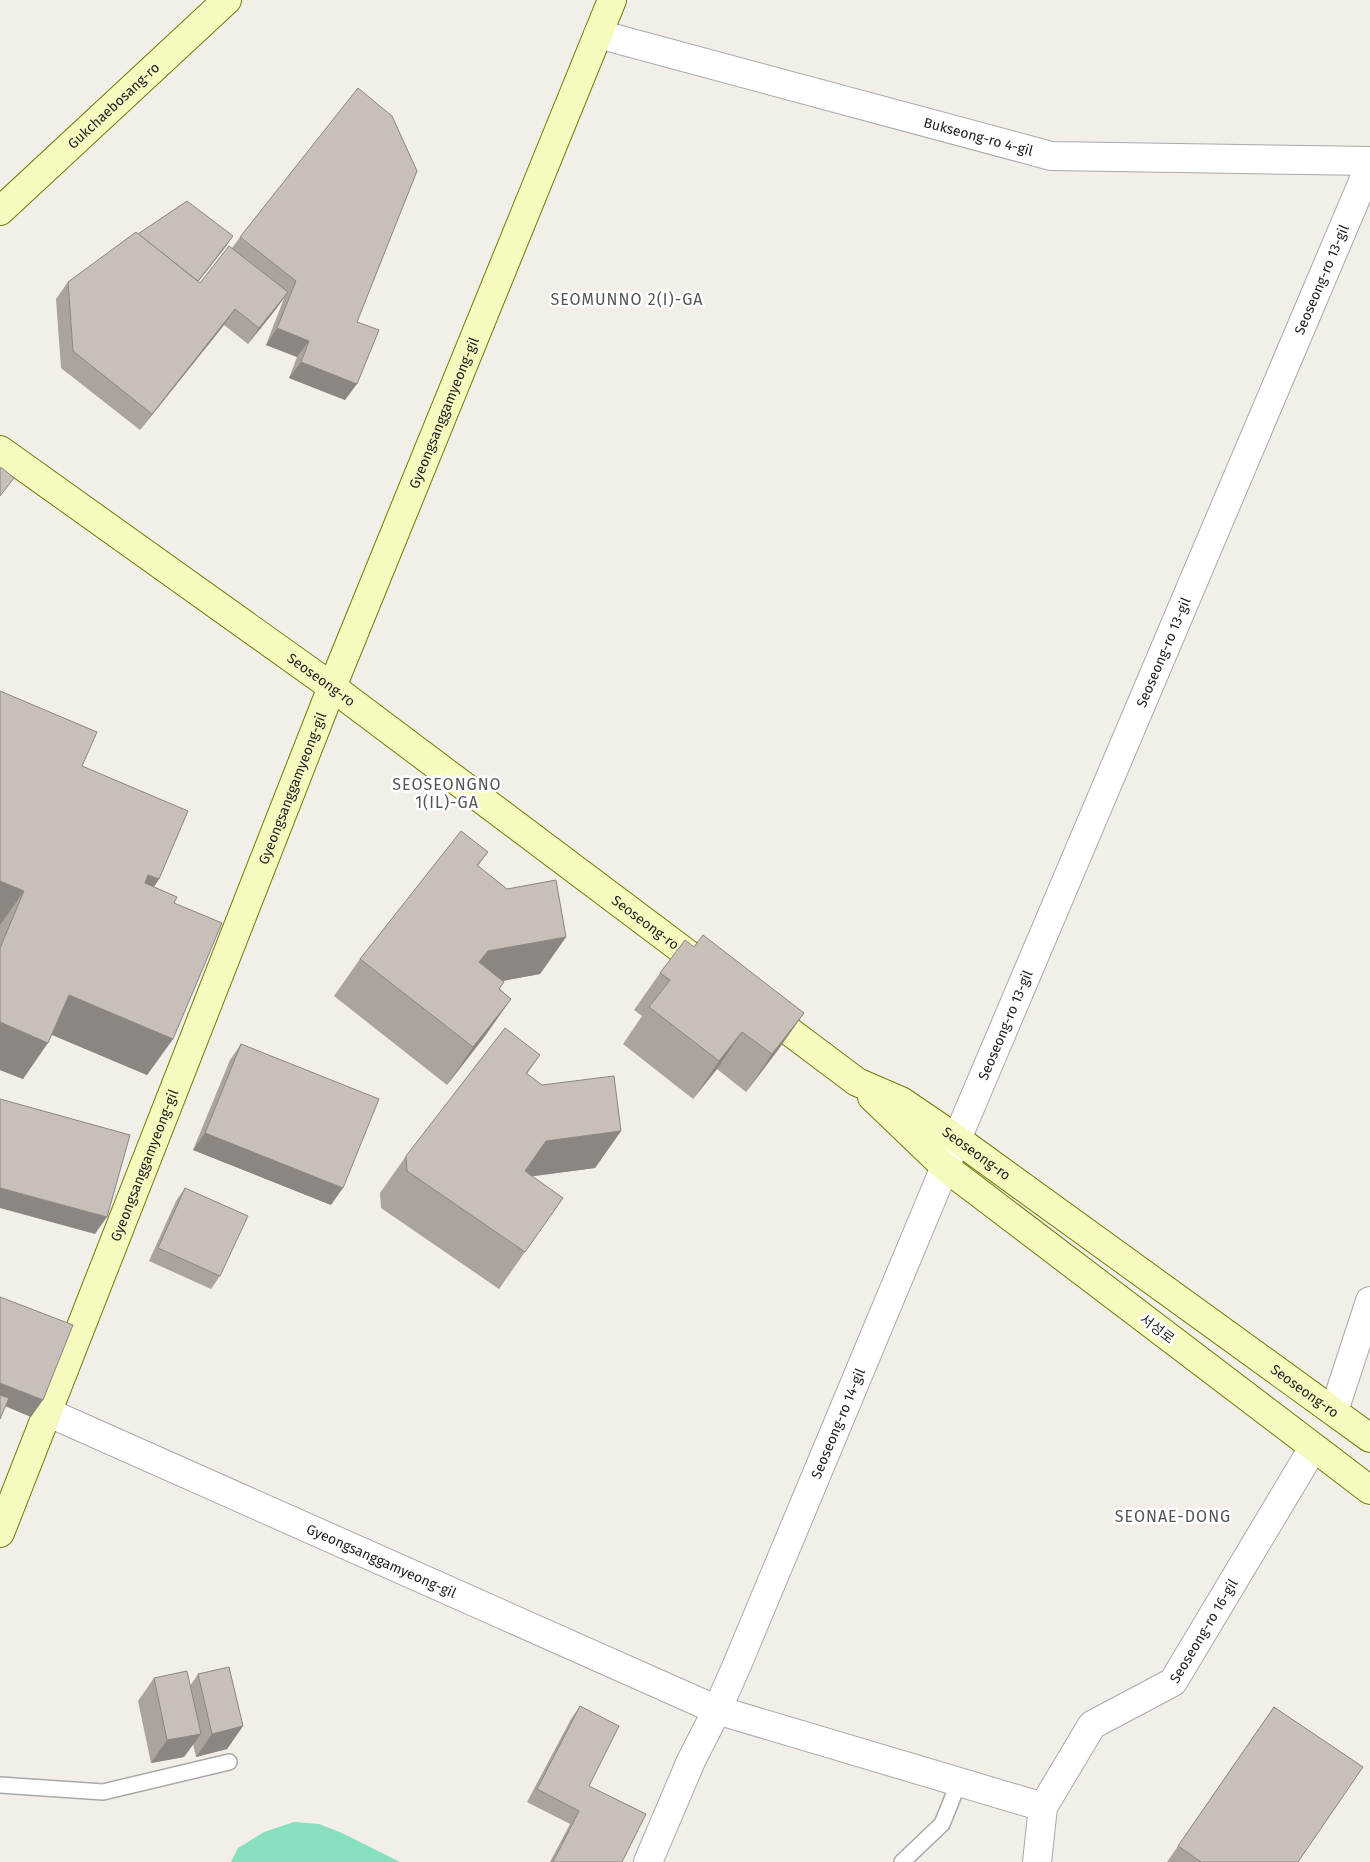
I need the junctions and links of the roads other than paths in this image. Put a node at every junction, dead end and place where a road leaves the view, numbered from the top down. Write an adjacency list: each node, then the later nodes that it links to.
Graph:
1 (226, 0): 6 (street, Gukchaebosang-ro)
2 (612, 0): 3 (street, Gyeongsanggamyeong-gil)
3 (598, 34): 4 (street, Bukseong-ro 4-gil); 8 (street, Gyeongsanggamyeong-gil)
4 (1370, 161)
5 (1370, 165): 10 (street, Seoseong-ro 13-gil)
6 (0, 212)
7 (0, 450): 8 (street, Seoseong-ro)
8 (332, 687): 9 (street, Seoseong-ro); 14 (street, Gyeongsanggamyeong-gil)
9 (857, 1082): 10 (street, Seoseong-ro); 11 (street, 서성로)
10 (957, 1139): 11 (street, Seoseong-ro 14-gil); 13 (street, Seoseong-ro)
11 (945, 1167): 16 (street, 서성로); 19 (street, Seoseong-ro 14-gil)
12 (1370, 1301): 13 (street)
13 (1334, 1411): 15 (street, Seoseong-ro)
14 (47, 1412): 18 (street, Gyeongsanggamyeong-gil); 19 (street, Gyeongsanggamyeong-gil)
15 (1370, 1438)
16 (1313, 1448): 17 (street, 서성로); 23 (street, Seoseong-ro 16-gil)
17 (1370, 1490)
18 (0, 1533)
19 (717, 1710): 21 (street); 24 (street, Seoseong-ro 14-gil)
20 (229, 1762): 22 (lane)
21 (959, 1782): 23 (street); 25 (lane)
22 (0, 1785)
23 (1043, 1807): 26 (street, Seoseong-ro 16-gil)
24 (648, 1862)
25 (902, 1862)
26 (1037, 1862)

